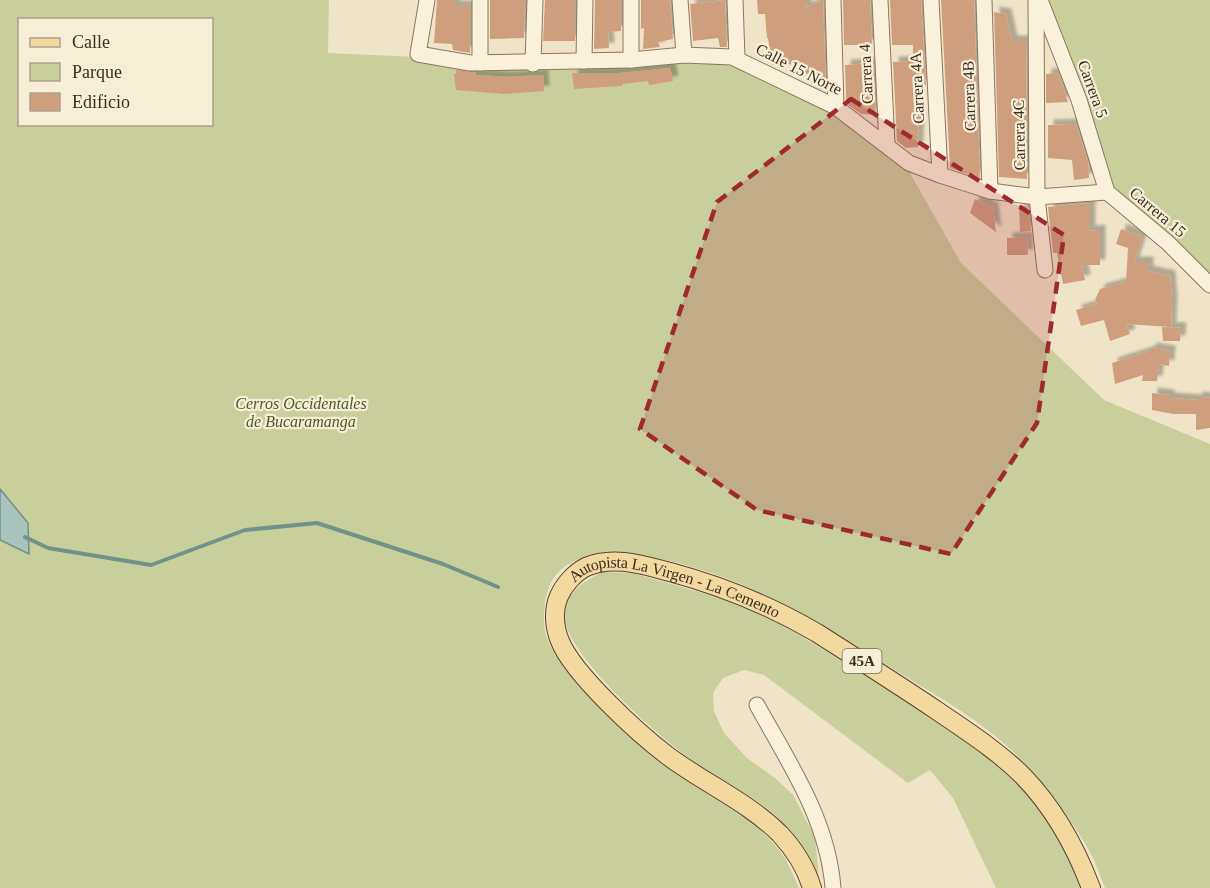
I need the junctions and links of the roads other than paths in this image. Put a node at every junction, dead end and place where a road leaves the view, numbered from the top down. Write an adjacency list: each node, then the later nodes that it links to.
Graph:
1 (427, 0): 17 (street, Calle 15 Norte)
2 (480, 0): 17 (street)
3 (535, 0): 18 (street)
4 (585, 0): 16 (street)
5 (631, 0): 15 (street)
6 (680, 0): 13 (street)
7 (735, 0): 14 (street)
8 (833, 0): 19 (street)
9 (880, 0): 20 (street, Carrera 4)
10 (931, 0): 21 (street, Carrera 4A)
11 (984, 0): 22 (street, Carrera 4B)
12 (1038, 0): 23 (street, Carrera 5); 24 (street, Carrera 4C)
13 (684, 56): 14 (street, Calle 15 Norte); 15 (street, Calle 15 Norte)
14 (737, 58): 19 (street, Calle 15 Norte)
15 (631, 60): 16 (street, Calle 15 Norte)
16 (584, 61): 18 (street, Calle 15 Norte)
17 (480, 63): 18 (street, Calle 15 Norte)
18 (533, 64)
19 (836, 107): 20 (street, Calle 15 Norte)
20 (887, 145): 21 (street, Calle 15 Norte)
21 (940, 175): 22 (street, Calle 15 Norte)
22 (990, 191): 24 (street, Calle 15 Norte)
23 (1107, 192): 24 (street, Calle 15 Norte); 26 (street, Carrera 15)
24 (1037, 197): 25 (street, Carrera 4C)
25 (1045, 270)
26 (1210, 285)
27 (757, 705): 29 (street)
28 (812, 888): 30 (main road, Autopista La Virgen - La Cemento / 45A)
29 (833, 888)
30 (1092, 888)

